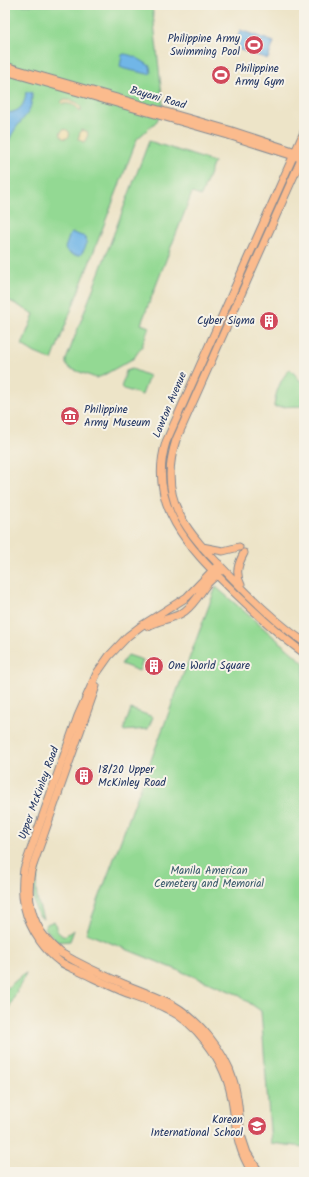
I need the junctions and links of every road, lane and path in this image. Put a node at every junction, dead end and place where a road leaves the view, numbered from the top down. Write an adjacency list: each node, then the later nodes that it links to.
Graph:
1 (5, 66): 3 (main road, Bayani Road)
2 (5, 71): 3 (main road, Bayani Road)
3 (228, 132): 6 (main road, Bayani Road)
4 (304, 132): 5 (main road, Lawton Avenue)
5 (301, 139): 6 (main road); 7 (main road, Lawton Avenue)
6 (278, 148): 7 (main road, Bayani Road); 9 (main road)
7 (295, 153): 8 (main road, Bayani Road); 9 (main road, Lawton Avenue)
8 (303, 155): 10 (main road, Lawton Avenue)
9 (287, 170): 14 (main road, Lawton Avenue)
10 (202, 547): 11 (main road); 13 (main road, Lawton Avenue)
11 (239, 547)
12 (244, 553): 15 (main road)
13 (221, 567): 14 (main road, Upper McKinley Road); 15 (main road, Lawton Avenue)
14 (215, 572): 17 (main road, Lawton Avenue); 18 (main road, Upper McKinley Road); 18 (main road, Upper McKinley Road)
15 (247, 593): 16 (main road, Lawton Avenue)
16 (304, 642)
17 (304, 653)
18 (236, 1115): 19 (main road, Upper McKinley Road); 20 (main road, Upper McKinley Road)
19 (252, 1172)
20 (259, 1172)

